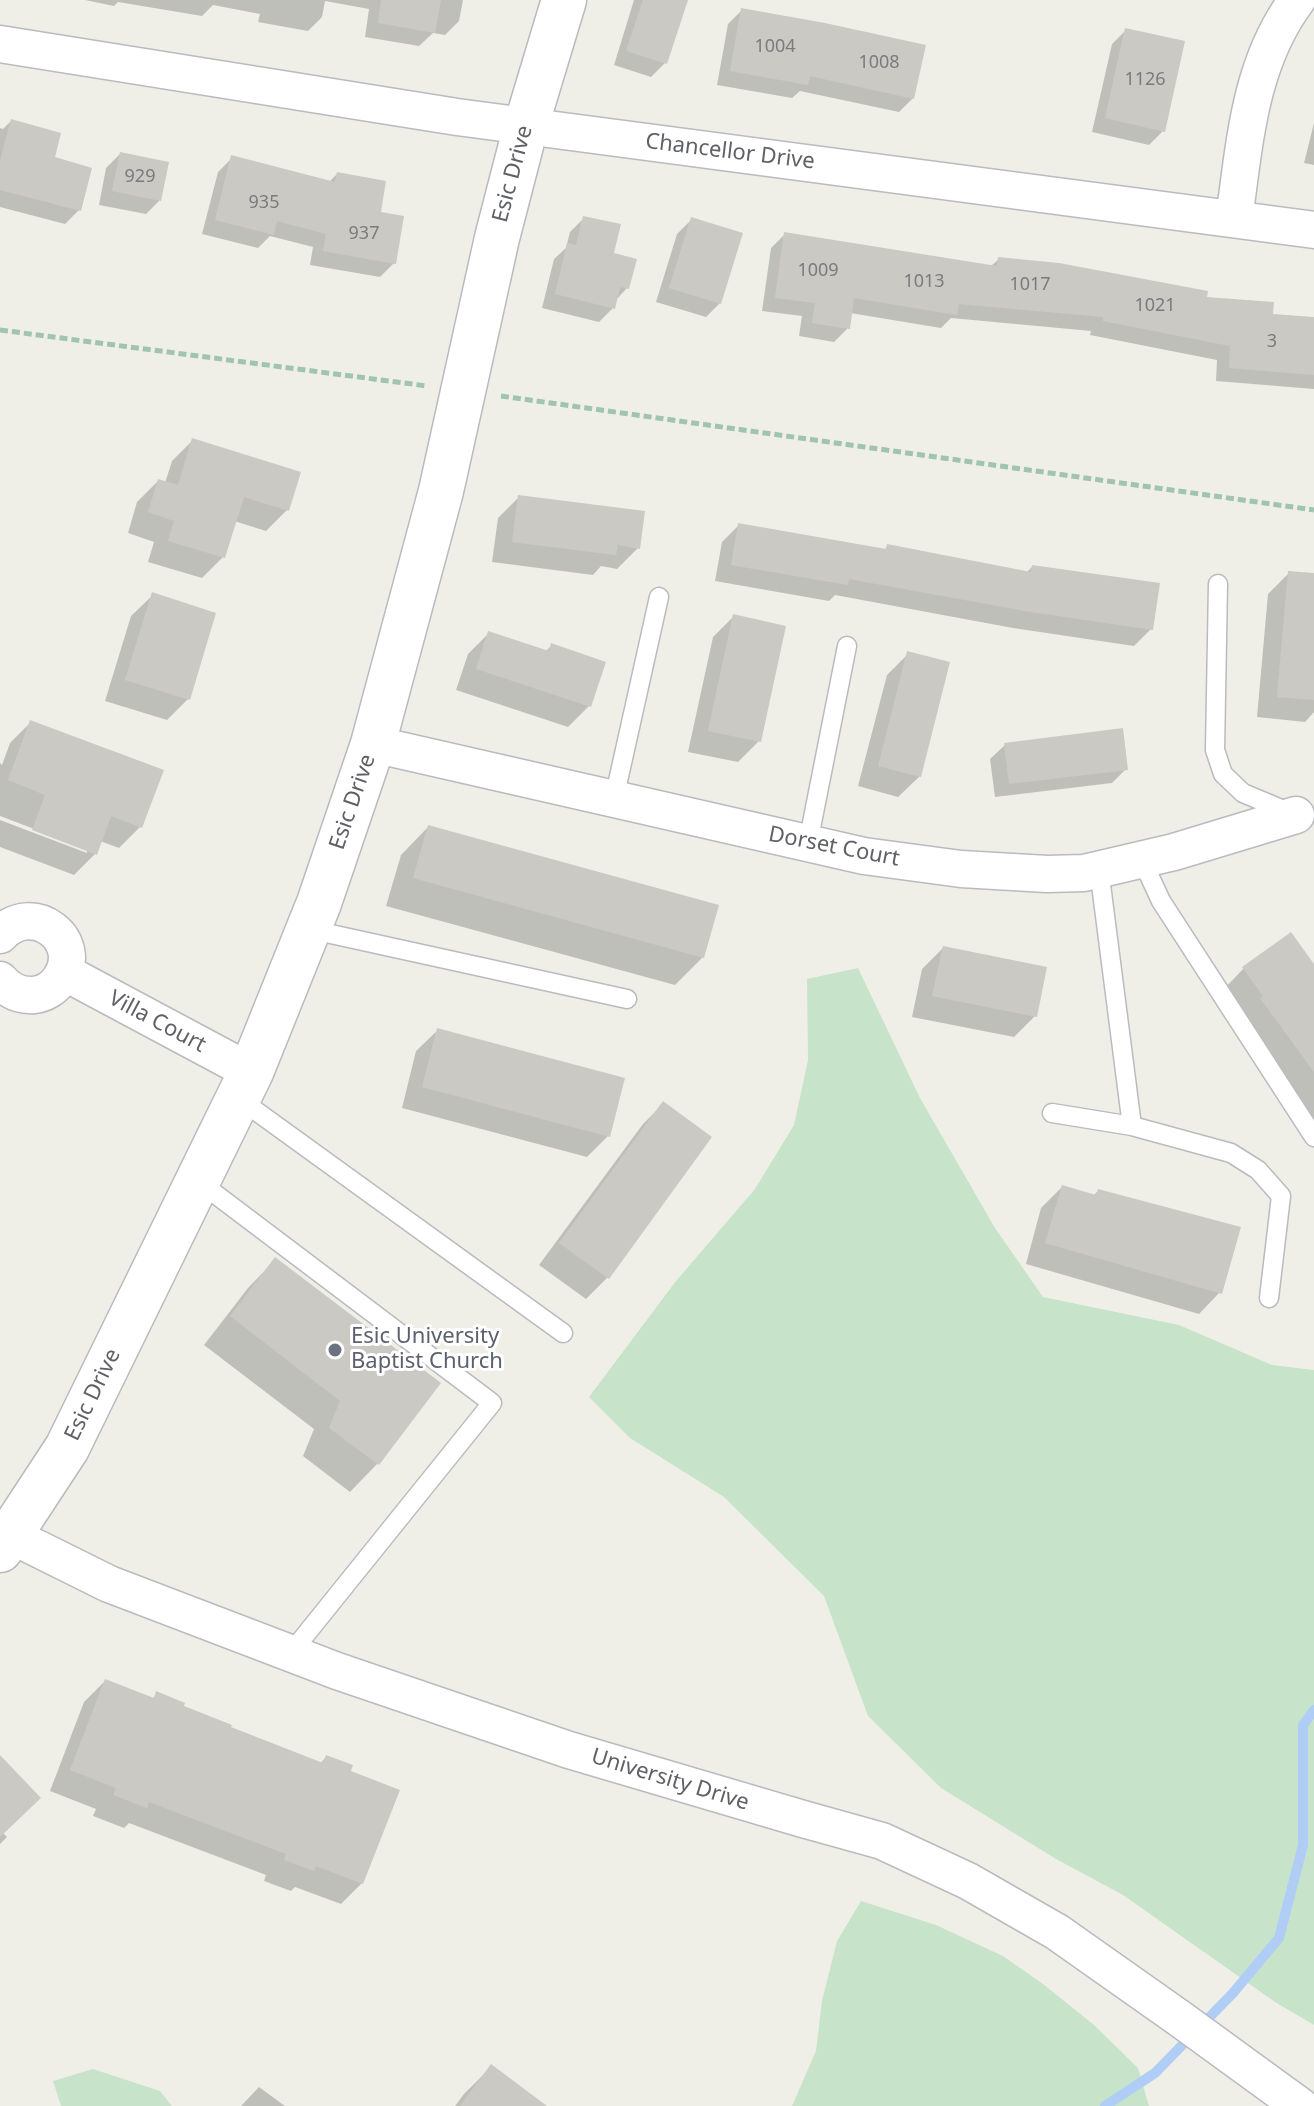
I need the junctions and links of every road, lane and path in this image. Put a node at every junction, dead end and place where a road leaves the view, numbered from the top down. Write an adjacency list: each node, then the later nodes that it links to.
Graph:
1 (564, 0): 4 (street, Esic Drive)
2 (1297, 0): 5 (street)
3 (0, 44): 4 (street, Chancellor Drive)
4 (526, 126): 5 (street, Chancellor Drive); 14 (street, Esic Drive)
5 (1234, 219): 6 (street, Chancellor Drive)
6 (1314, 230)
7 (0, 330): 8 (path)
8 (438, 387)
9 (492, 395): 10 (path)
10 (1314, 510)
11 (1218, 584): 16 (lane)
12 (659, 597): 15 (lane)
13 (847, 646): 17 (lane)
14 (373, 744): 15 (street, Dorset Court); 20 (street, Esic Drive)
15 (614, 799): 17 (street, Dorset Court)
16 (1296, 815): 18 (street, Dorset Court)
17 (808, 843): 19 (street, Dorset Court)
18 (1142, 860): 19 (street, Dorset Court); 28 (lane)
19 (1099, 869): 27 (lane)
20 (308, 929): 24 (lane); 25 (street, Esic Drive)
21 (0, 935): 22 (street)
22 (64, 972): 23 (street); 25 (street, Villa Court)
23 (0, 980)
24 (627, 999)
25 (244, 1085): 29 (street, Esic Drive); 31 (lane)
26 (1052, 1113): 27 (lane)
27 (1132, 1126): 30 (lane)
28 (1314, 1137)
29 (198, 1181): 32 (street, Esic Drive); 33 (lane)
30 (1269, 1298)
31 (563, 1333)
32 (4, 1538): 33 (street, University Drive)
33 (290, 1654): 34 (street, University Drive)
34 (1300, 2106)

